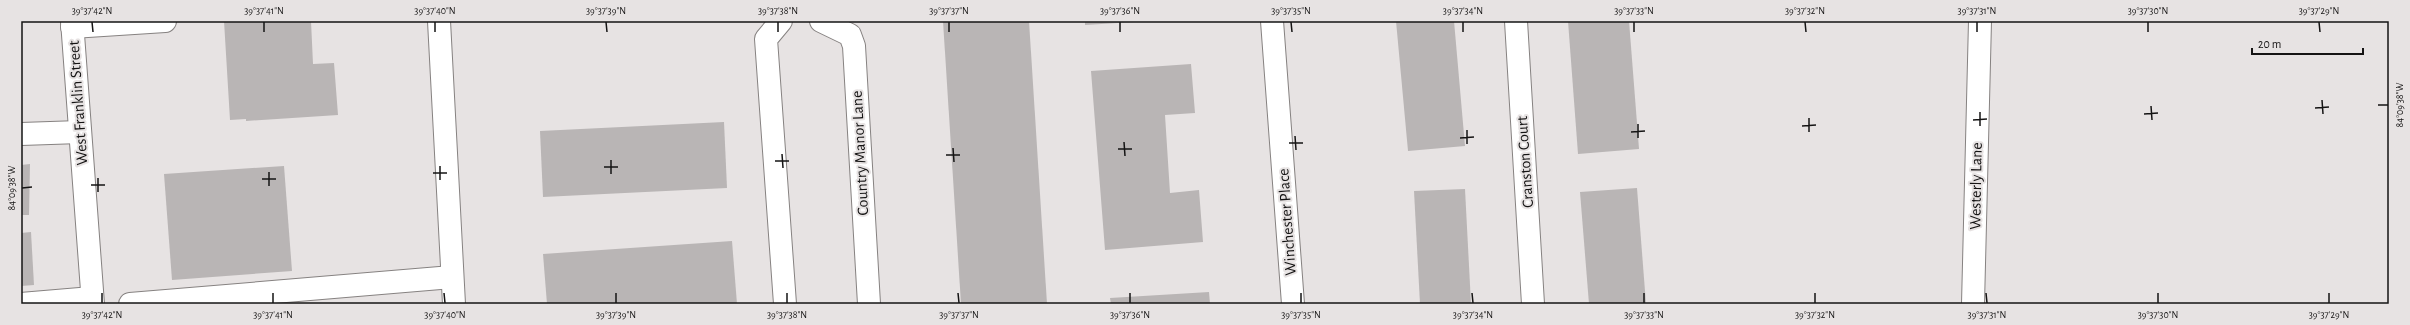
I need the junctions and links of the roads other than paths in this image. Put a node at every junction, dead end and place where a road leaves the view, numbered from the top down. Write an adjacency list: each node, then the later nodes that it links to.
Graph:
1 (165, 21): 8 (street)
2 (439, 21): 11 (street)
3 (781, 21): 16 (street)
4 (821, 21): 17 (street, Country Manor Lane)
5 (1272, 21): 18 (street, Winchester Place)
6 (1516, 21): 19 (street, Cranston Court)
7 (1980, 21): 20 (street, Westerly Lane)
8 (72, 24): 9 (street, West Franklin Street)
9 (80, 132): 10 (street); 12 (street, West Franklin Street)
10 (21, 134)
11 (452, 277): 14 (street); 15 (street)
12 (92, 301): 13 (street)
13 (21, 304)
14 (130, 304)
15 (454, 304)
16 (785, 304)
17 (869, 304)
18 (1293, 304)
19 (1533, 304)
20 (1973, 304)

